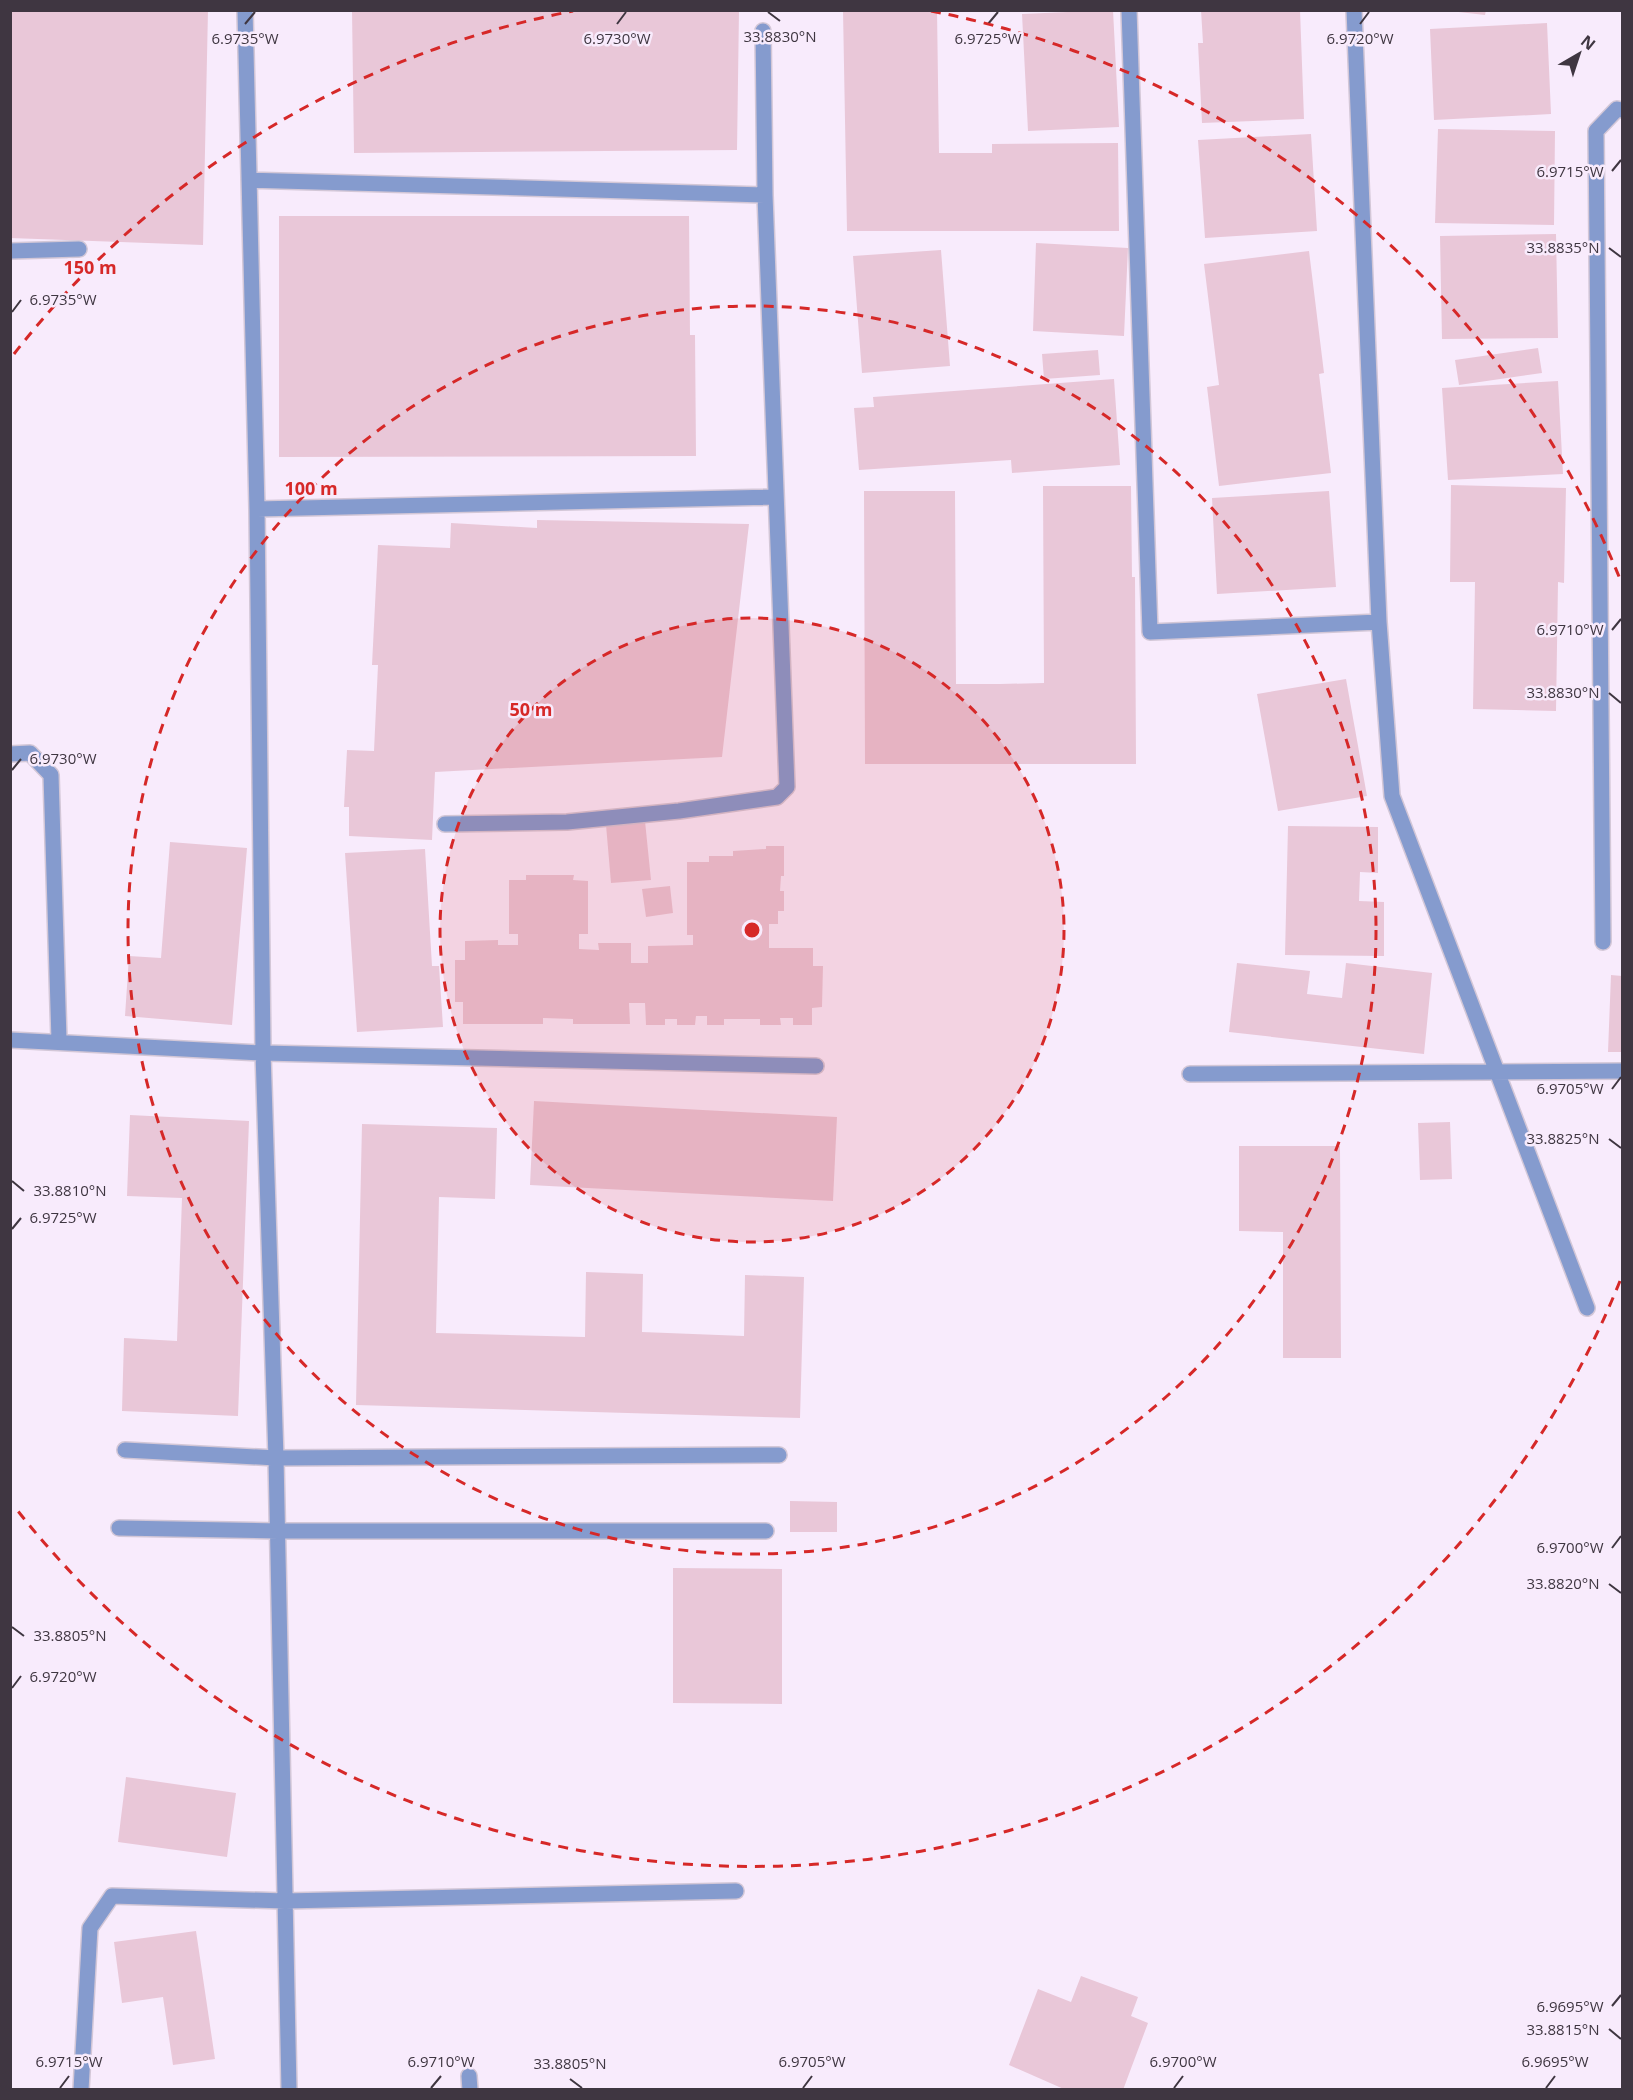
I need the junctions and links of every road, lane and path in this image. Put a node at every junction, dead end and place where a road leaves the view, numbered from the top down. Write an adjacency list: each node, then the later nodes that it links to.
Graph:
1 (245, 10): 6 (street)
2 (1129, 10): 12 (street)
3 (1354, 10): 12 (street)
4 (763, 31): 7 (street)
5 (1623, 110): 15 (street)
6 (249, 180): 7 (street); 11 (street)
7 (765, 195): 10 (street)
8 (79, 249): 9 (street)
9 (10, 251)
10 (775, 497): 11 (street); 14 (street)
11 (257, 509): 18 (street)
12 (1379, 622): 21 (street)
13 (10, 754): 17 (street)
14 (446, 824)
15 (1603, 942)
16 (10, 1040): 17 (street)
17 (59, 1040): 18 (street)
18 (263, 1053): 19 (street); 26 (street)
19 (816, 1066)
20 (1623, 1071): 21 (street)
21 (1497, 1072): 22 (street); 23 (street)
22 (1190, 1074)
23 (1587, 1308)
24 (125, 1450): 26 (street)
25 (779, 1455): 26 (street)
26 (276, 1458): 28 (street)
27 (119, 1528): 28 (street)
28 (278, 1531): 29 (street); 31 (street)
29 (766, 1531)
30 (736, 1891): 31 (street)
31 (285, 1901): 32 (street); 33 (street)
32 (81, 2090)
33 (289, 2090)

